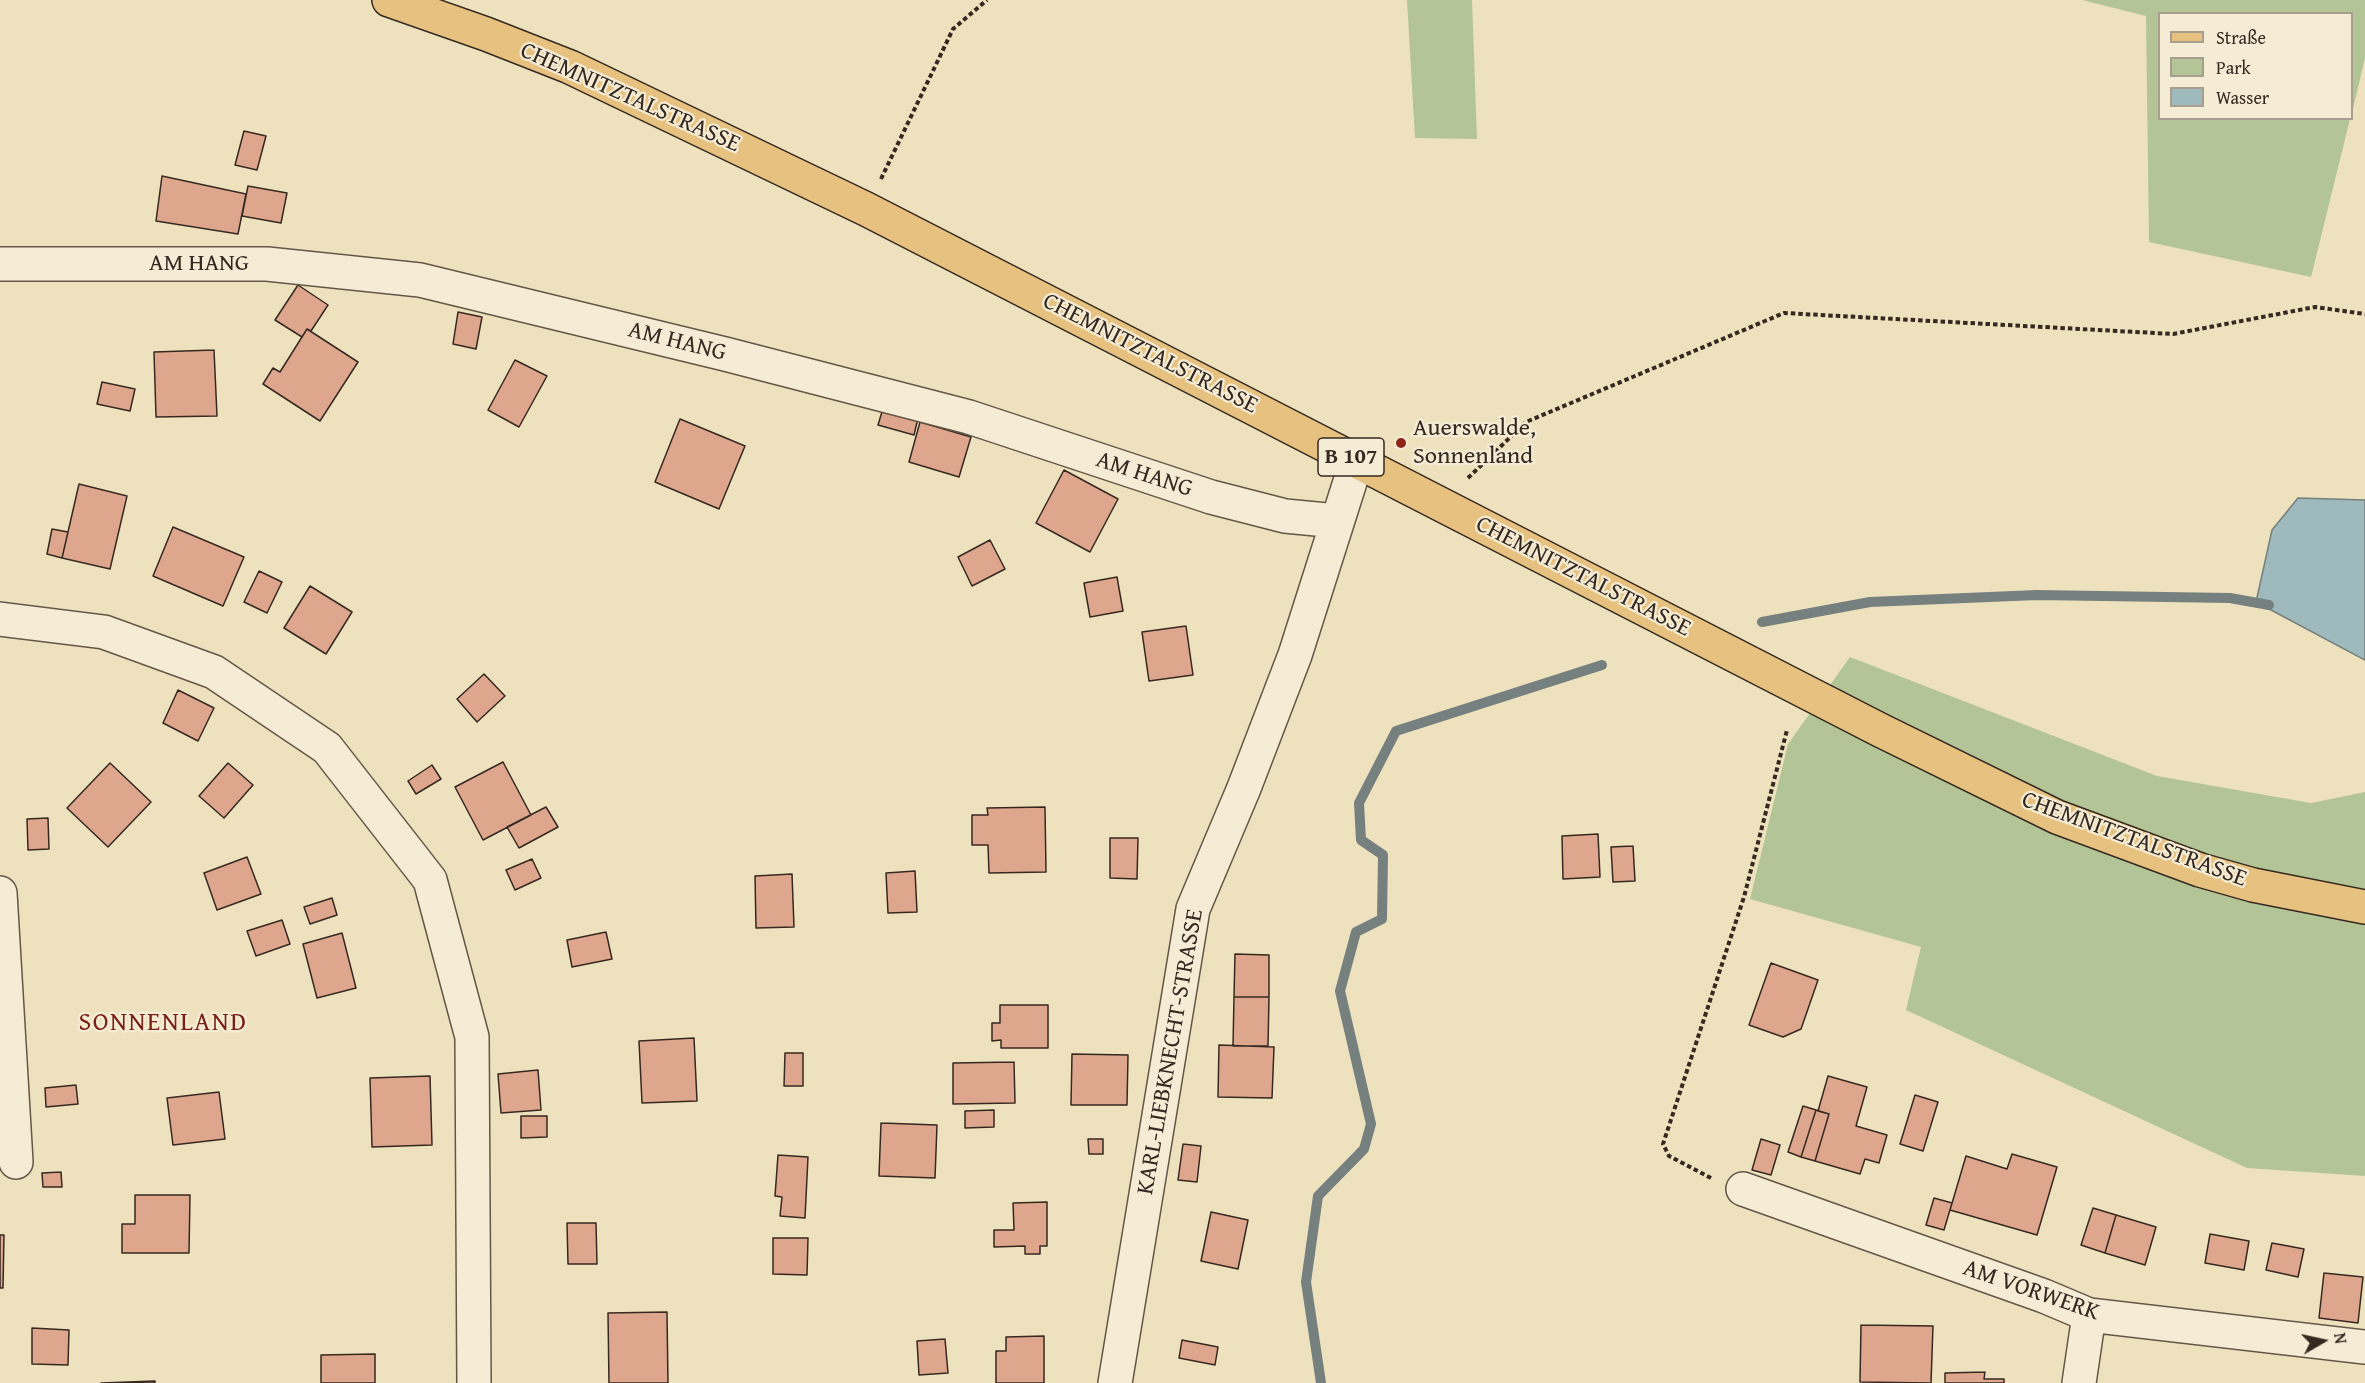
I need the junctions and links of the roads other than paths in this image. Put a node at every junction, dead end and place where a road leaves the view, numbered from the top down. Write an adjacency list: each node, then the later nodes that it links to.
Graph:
1 (389, 0): 3 (main road, CHEMNITZTALSTRASSE / B 107)
2 (0, 264): 4 (street, AM HANG)
3 (1357, 460): 4 (street, KARL-LIEBKNECHT-STRASSE); 7 (main road, CHEMNITZTALSTRASSE / B 107)
4 (1337, 521): 13 (street, KARL-LIEBKNECHT-STRASSE)
5 (0, 619): 12 (street)
6 (0, 893): 8 (street)
7 (2365, 907)
8 (16, 1162)
9 (1730, 1184): 10 (street, AM VORWERK)
10 (2089, 1315): 11 (street, AM VORWERK); 14 (street)
11 (2365, 1347)
12 (474, 1383)
13 (1115, 1383)
14 (2079, 1383)

